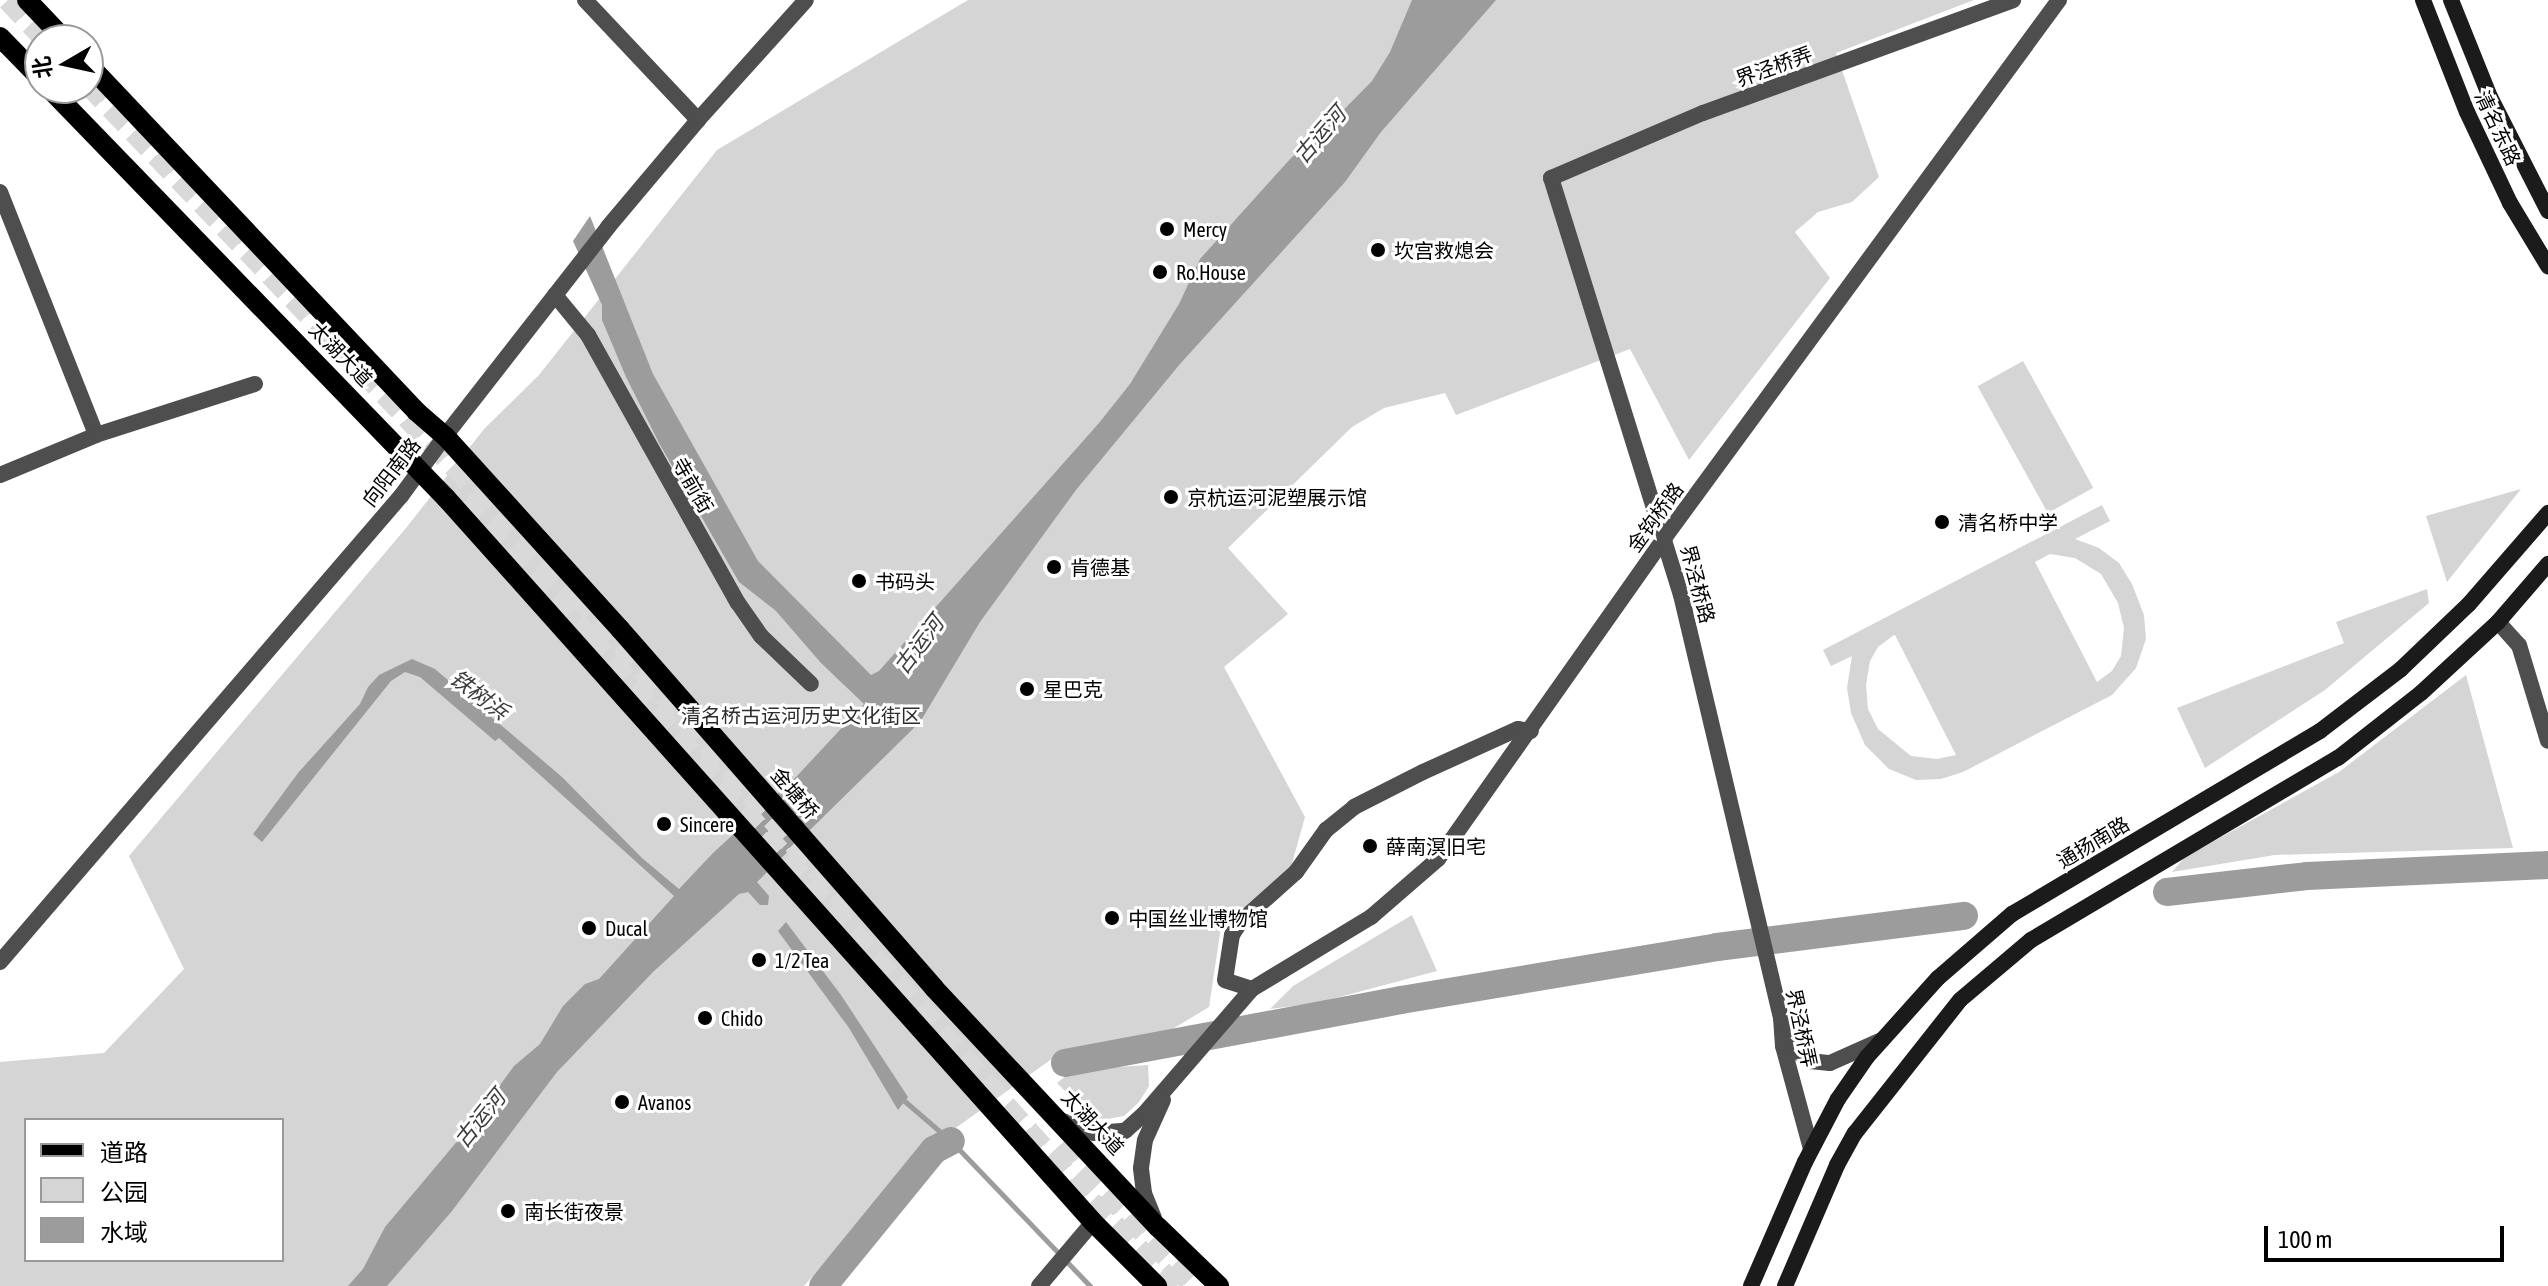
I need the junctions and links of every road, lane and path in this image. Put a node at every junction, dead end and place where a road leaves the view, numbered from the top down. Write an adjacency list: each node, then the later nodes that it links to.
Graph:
1 (27, 0): 8 (main road)
2 (585, 0): 13 (street)
3 (806, 0): 13 (street, 向阳南路)
4 (2013, 0): 14 (street, 界泾桥弄)
5 (2059, 0): 25 (street, 金钩桥路)
6 (2423, 0): 17 (main road, 清名东路)
7 (2451, 0): 16 (main road, 清名东路)
8 (50, 24)
9 (0, 37): 10 (main road)
10 (24, 62)
11 (104, 81): 21 (main road, 太湖大道)
12 (65, 104): 22 (main road, 太湖大道)
13 (698, 120): 18 (street, 向阳南路)
14 (1551, 178): 25 (street, 界泾桥路)
15 (0, 192): 20 (street)
16 (2548, 211)
17 (2548, 266)
18 (560, 290): 21 (street, 向阳南路); 29 (street, 寺前街)
19 (255, 384): 20 (street)
20 (96, 435): 23 (street)
21 (445, 436): 22 (street, 向阳南路); 28 (main road, 太湖大道)
22 (419, 469): 33 (street, 向阳南路); 41 (main road, 太湖大道)
23 (0, 475)
24 (2548, 513): 37 (main road, 通扬南路)
25 (1665, 537): 30 (street, 金钩桥路); 32 (street, 界泾桥路)
26 (2548, 564): 27 (main road)
27 (2498, 622): 31 (street); 47 (main road)
28 (620, 629): 34 (main road, 金塘桥)
29 (811, 684)
30 (1531, 731): 35 (street, 金钩桥路); 35 (street)
31 (2548, 741)
32 (1755, 914): 36 (street, 界泾桥弄)
33 (0, 962)
34 (934, 988): 39 (main road, 太湖大道)
35 (1252, 989): 38 (street, 金钩桥路)
36 (1781, 1018): 37 (street); 40 (street, 界泾桥弄)
37 (1882, 1040): 40 (main road, 通扬南路)
38 (1174, 1077): 39 (street); 42 (street)
39 (1057, 1119): 42 (main road, 太湖大道)
40 (1811, 1149): 46 (main road, 通扬南路)
41 (1093, 1222): 43 (street); 44 (main road)
42 (1158, 1227): 45 (main road, 太湖大道)
43 (1039, 1286)
44 (1157, 1286)
45 (1219, 1286)
46 (1751, 1286)
47 (1785, 1286)

